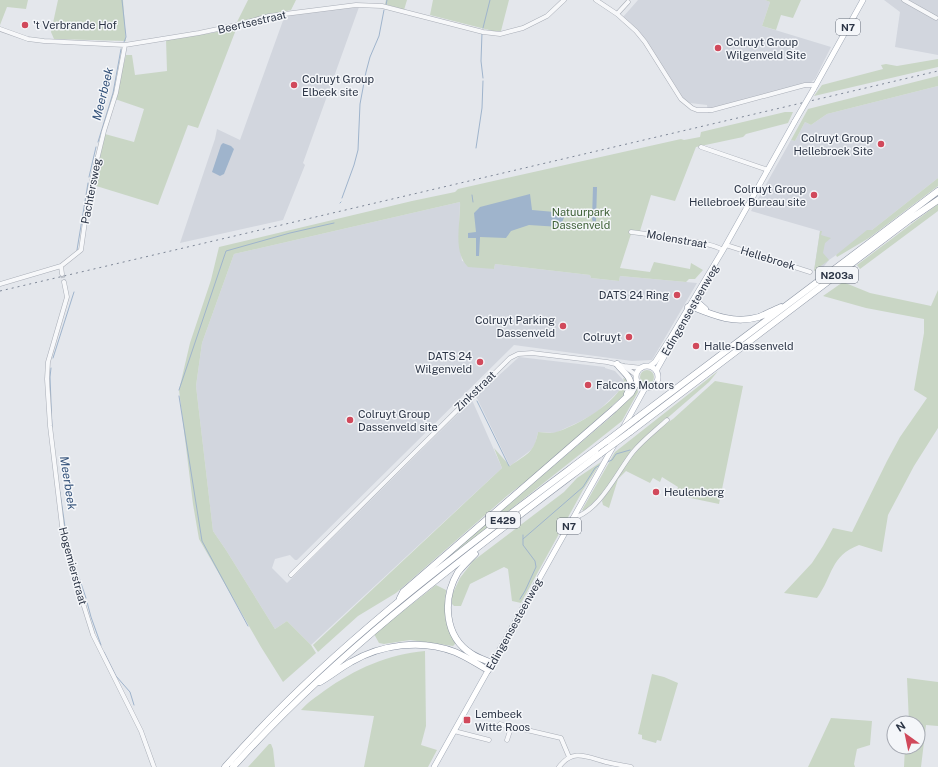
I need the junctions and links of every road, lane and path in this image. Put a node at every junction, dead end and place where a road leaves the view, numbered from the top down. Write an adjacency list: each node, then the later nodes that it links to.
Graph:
1 (564, 0): 9 (street, Beertsestraat)
2 (596, 0): 6 (street)
3 (863, 0): 10 (main road, Edingensesteenweg / N7)
4 (904, 0): 7 (street)
5 (628, 2): 6 (street)
6 (616, 14): 10 (street)
7 (936, 18)
8 (0, 29): 9 (street, Beertsestraat)
9 (125, 45): 17 (street, Pachtersweg)
10 (816, 84): 12 (main road, Edingensesteenweg / N7, bridge)
11 (701, 146): 12 (street)
12 (768, 170): 16 (main road, Edingensesteenweg / N7)
13 (938, 191): 22 (highway, N203a)
14 (938, 200): 24 (highway, N203a)
15 (630, 232): 16 (street, Molenstraat)
16 (724, 247): 18 (street, Hellebroek); 23 (main road, Edingensesteenweg / N7); 23 (main road, Edingensesteenweg / N7)
17 (62, 266): 19 (street); 21 (street, Pachtersweg)
18 (810, 272)
19 (62, 274)
20 (64, 282): 47 (street, Hogemierstraat)
21 (0, 284)
22 (790, 303): 23 (highway); 24 (highway, N203a)
23 (692, 305): 27 (main road, Edingensesteenweg / N7); 29 (main road, Edingensesteenweg / N7)
24 (764, 326): 35 (highway, E429, bridge); 37 (highway, E429, bridge)
25 (617, 364): 26 (street, Zinkstraat); 32 (highway); 36 (street, Zinkstraat)
26 (624, 366): 28 (street, Zinkstraat); 30 (street, Zinkstraat)
27 (650, 366): 28 (main road); 29 (main road)
28 (642, 368): 30 (main road)
29 (656, 370): 31 (main road, N7)
30 (637, 378): 31 (main road); 32 (highway)
31 (645, 388): 34 (main road, Edingensesteenweg / N7)
32 (623, 400): 37 (highway)
33 (667, 420): 34 (street)
34 (573, 518): 38 (main road, Edingensesteenweg / N7)
35 (484, 543): 38 (highway); 40 (highway, E429)
36 (291, 575)
37 (399, 601): 48 (highway, E429)
38 (492, 663): 39 (main road, Edingensesteenweg / N7)
39 (488, 670): 40 (highway); 43 (main road, Edingensesteenweg / N7)
40 (309, 688): 49 (highway, E429)
41 (500, 724): 42 (street)
42 (511, 728): 45 (street); 46 (street)
43 (454, 731): 44 (street); 50 (main road, Edingensesteenweg / N7)
44 (489, 740)
45 (507, 740)
46 (569, 758): 51 (street); 52 (street)
47 (154, 767)
48 (225, 767)
49 (233, 767)
50 (434, 767)
51 (559, 767)
52 (631, 767)

